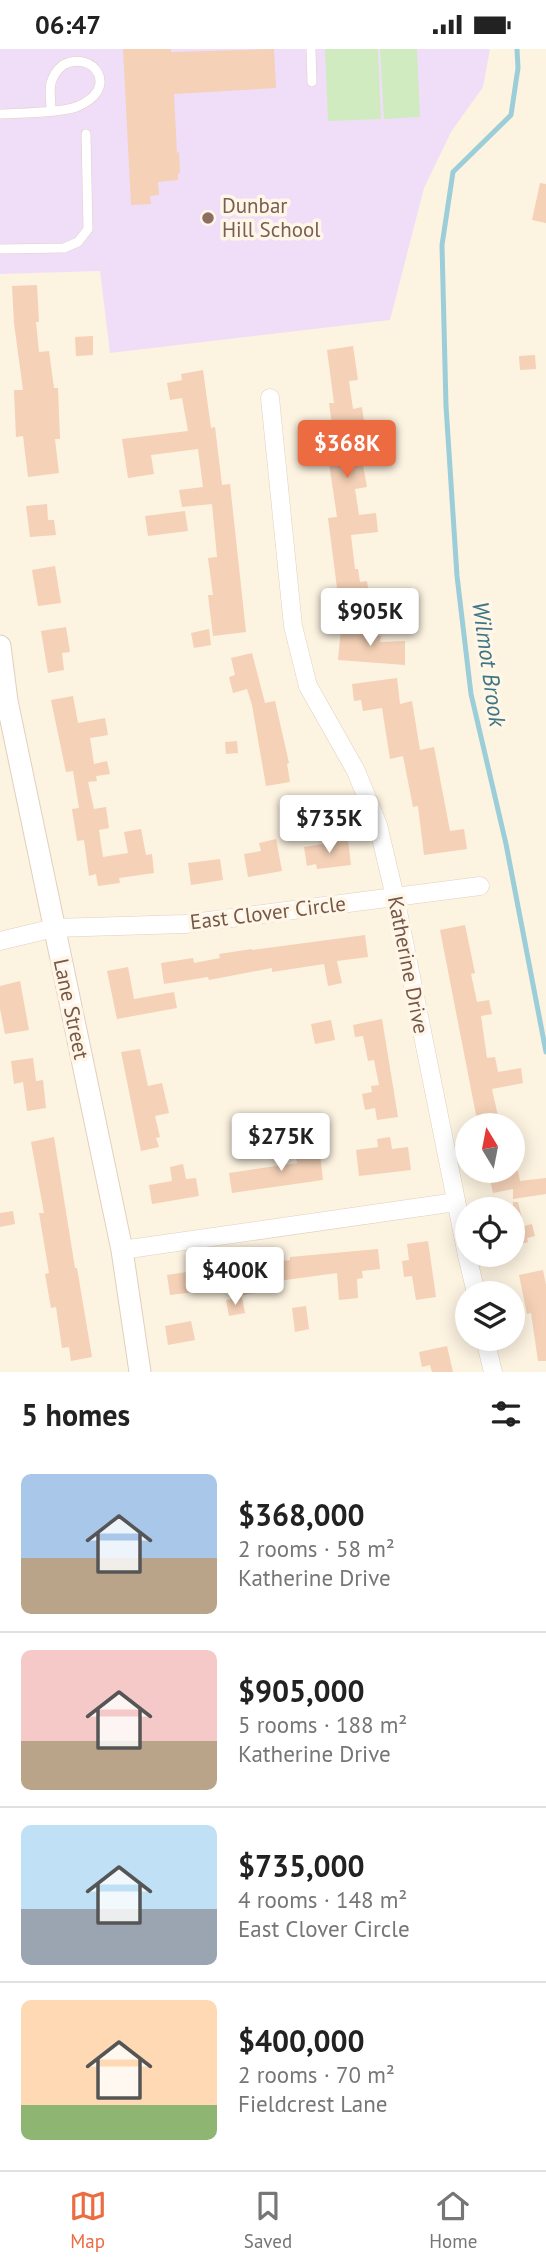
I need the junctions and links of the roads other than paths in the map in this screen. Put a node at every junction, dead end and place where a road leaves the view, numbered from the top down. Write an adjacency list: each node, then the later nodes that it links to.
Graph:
1 (312, 49): 2 (lane)
2 (312, 82)
3 (51, 110): 3 (lane); 4 (lane)
4 (0, 114)
5 (86, 134): 6 (lane)
6 (0, 249)
7 (270, 398): 10 (street, Katherine Drive)
8 (0, 646): 11 (street, Lane Street)
9 (480, 886): 10 (street, East Clover Circle)
10 (395, 897): 11 (street, East Clover Circle); 13 (street, Katherine Drive)
11 (54, 928): 12 (street, East Clover Circle); 15 (street, Lane Street)
12 (0, 941)
13 (455, 1197)
14 (455, 1202): 15 (street)
15 (122, 1249): 17 (street, Lane Street)
16 (488, 1351): 18 (street)
17 (140, 1372)
18 (493, 1372)

